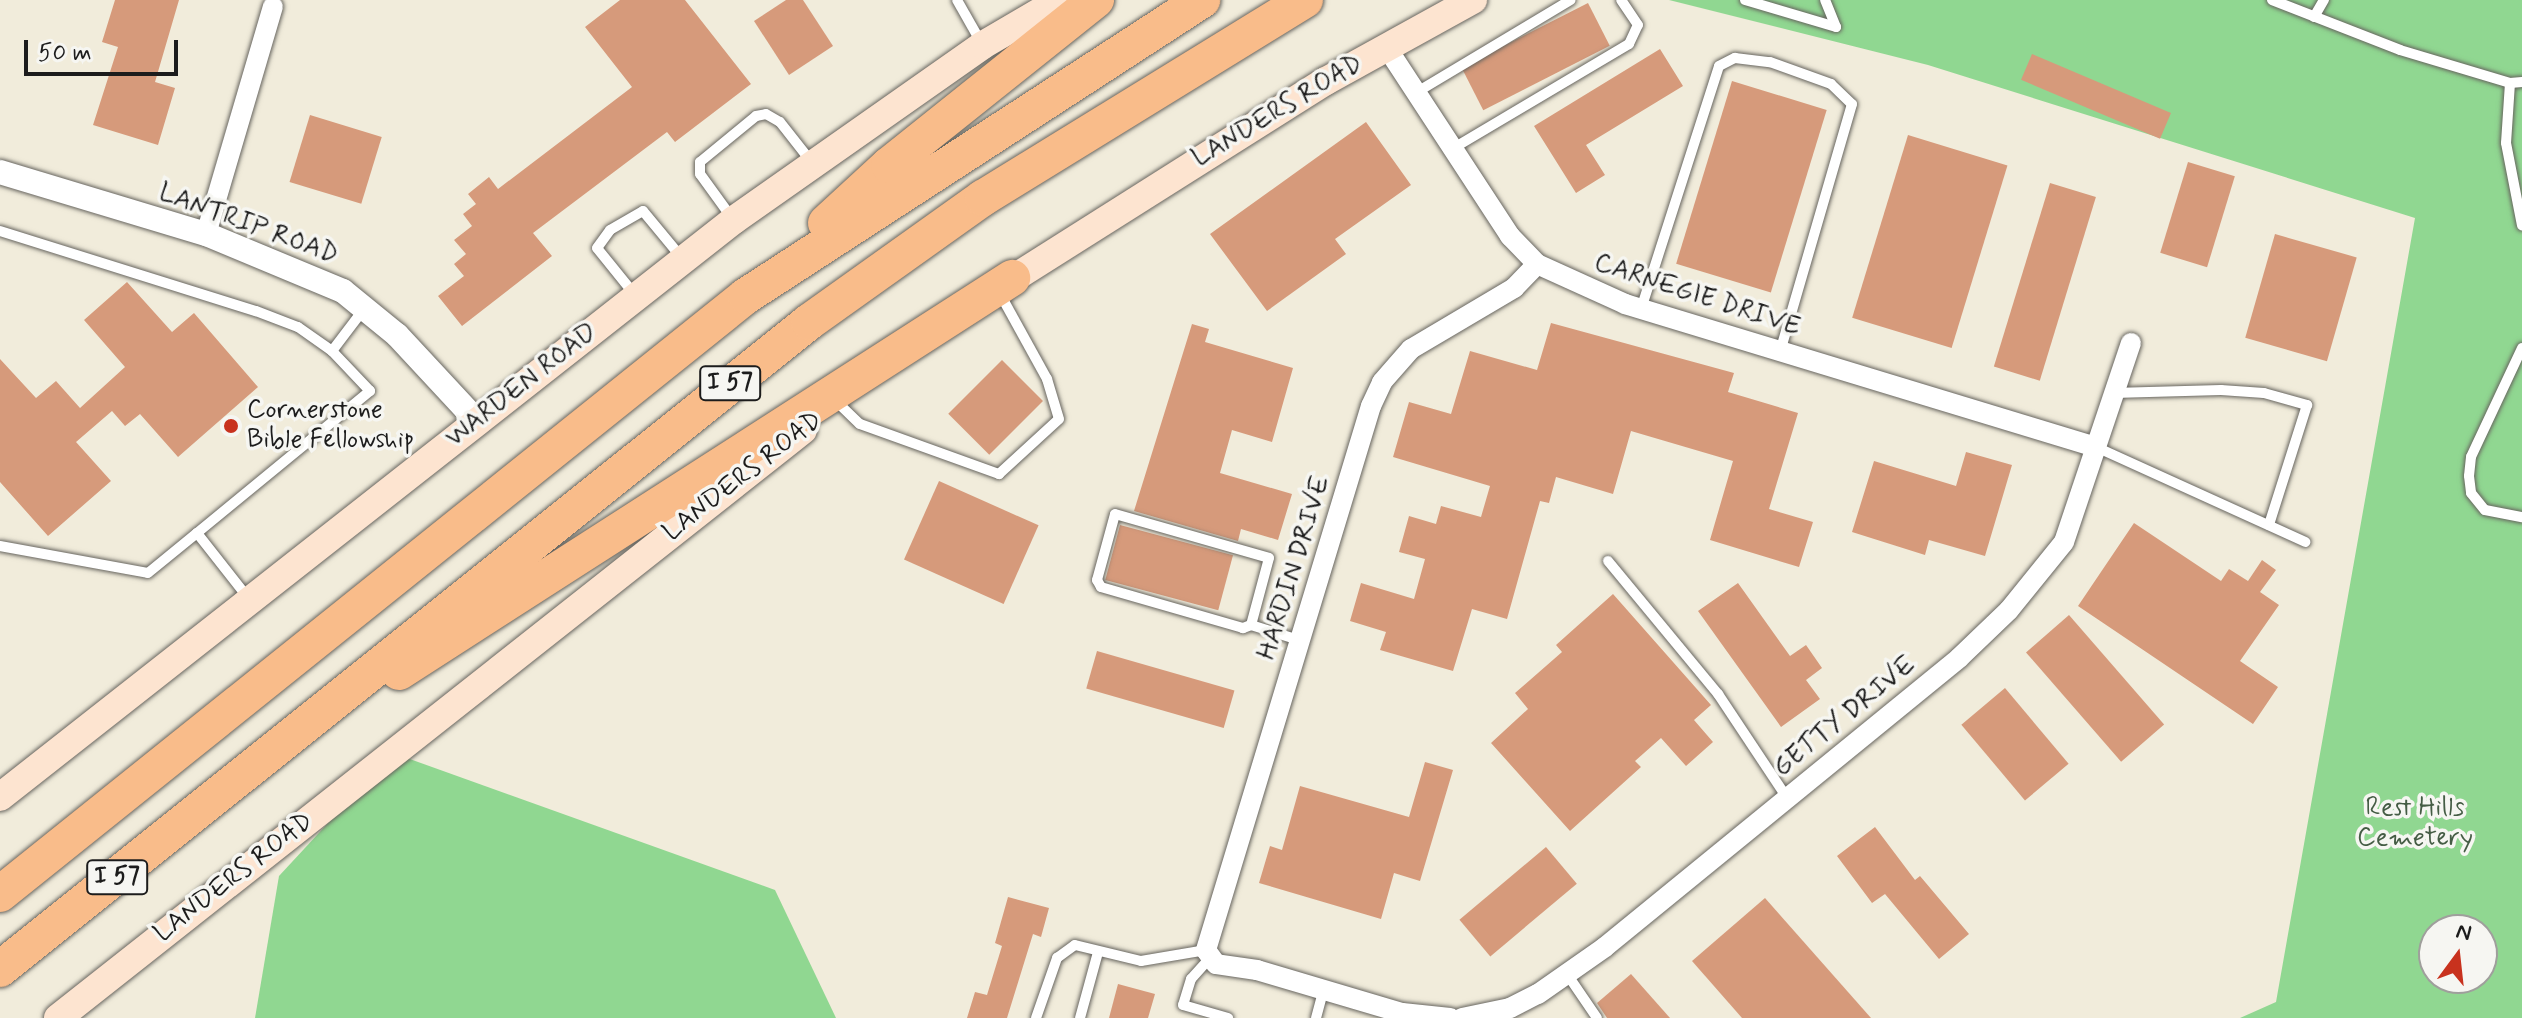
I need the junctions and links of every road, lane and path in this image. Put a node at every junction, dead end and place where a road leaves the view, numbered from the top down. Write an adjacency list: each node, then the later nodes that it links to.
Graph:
1 (957, 0): 15 (lane)
2 (1060, 0): 15 (main road, WARDEN ROAD)
3 (1096, 0): 30 (highway)
4 (1202, 0): 30 (highway, I 57)
5 (1305, 0): 51 (highway, I 57)
6 (1473, 0): 16 (main road, LANDERS ROAD)
7 (1571, 0): 19 (lane)
8 (1621, 0): 20 (lane)
9 (1745, 0): 10 (lane)
10 (1825, 0)
11 (2272, 0): 14 (lane)
12 (2324, 0): 14 (lane)
13 (273, 7): 26 (street)
14 (2314, 17): 18 (lane)
15 (983, 45): 21 (main road, WARDEN ROAD)
16 (1387, 48): 19 (street, CARNEGIE DRIVE); 29 (main road, LANDERS ROAD)
17 (2522, 82): 18 (lane)
18 (2510, 83): 24 (lane)
19 (1417, 92): 20 (street, CARNEGIE DRIVE)
20 (1452, 149): 28 (street, CARNEGIE DRIVE)
21 (813, 164): 23 (main road, WARDEN ROAD); 23 (lane)
22 (1, 174): 26 (street, LANTRIP ROAD)
23 (734, 220): 27 (main road, WARDEN ROAD)
24 (2522, 225)
25 (0, 231): 36 (lane)
26 (206, 234): 32 (street, LANTRIP ROAD)
27 (683, 259): 31 (main road, WARDEN ROAD); 31 (lane)
28 (1537, 264): 33 (street, CARNEGIE DRIVE); 50 (street, HARDIN DRIVE)
29 (1005, 283): 39 (main road, LANDERS ROAD); 39 (lane); 51 (highway)
30 (746, 296): 54 (highway, I 57)
31 (636, 297): 40 (main road, WARDEN ROAD)
32 (366, 307): 36 (lane); 40 (street, LANTRIP ROAD)
33 (1641, 309): 37 (street, CARNEGIE DRIVE); 37 (lane)
34 (2131, 343): 38 (street, GETTY DRIVE)
35 (2522, 348): 42 (lane)
36 (332, 351): 44 (lane)
37 (1780, 352): 41 (street, CARNEGIE DRIVE)
38 (2113, 393): 41 (street, GETTY DRIVE); 43 (lane)
39 (838, 403): 60 (main road, LANDERS ROAD)
40 (477, 421): 48 (main road, WARDEN ROAD)
41 (2095, 447): 43 (lane); 53 (street, GETTY DRIVE)
42 (2522, 517)
43 (2269, 525): 45 (lane)
44 (197, 533): 46 (lane); 48 (lane)
45 (2305, 542)
46 (0, 546)
47 (1608, 561): 53 (lane)
48 (250, 600): 52 (main road, WARDEN ROAD)
49 (1251, 625): 49 (lane); 50 (lane)
50 (1299, 640): 56 (street, HARDIN DRIVE)
51 (298, 733): 57 (highway, I 57)
52 (2, 795)
53 (1787, 798): 58 (street, GETTY DRIVE)
54 (0, 894)
55 (1098, 952): 56 (lane); 61 (lane); 62 (lane)
56 (1207, 954): 59 (street); 63 (lane)
57 (0, 969)
58 (1567, 974): 66 (street, GETTY DRIVE); 67 (lane)
59 (1324, 989): 64 (lane); 65 (street)
60 (58, 1018)
61 (1036, 1018)
62 (1080, 1018)
63 (1228, 1018)
64 (1316, 1018)
65 (1450, 1018)
66 (1462, 1018)
67 (1597, 1018)

